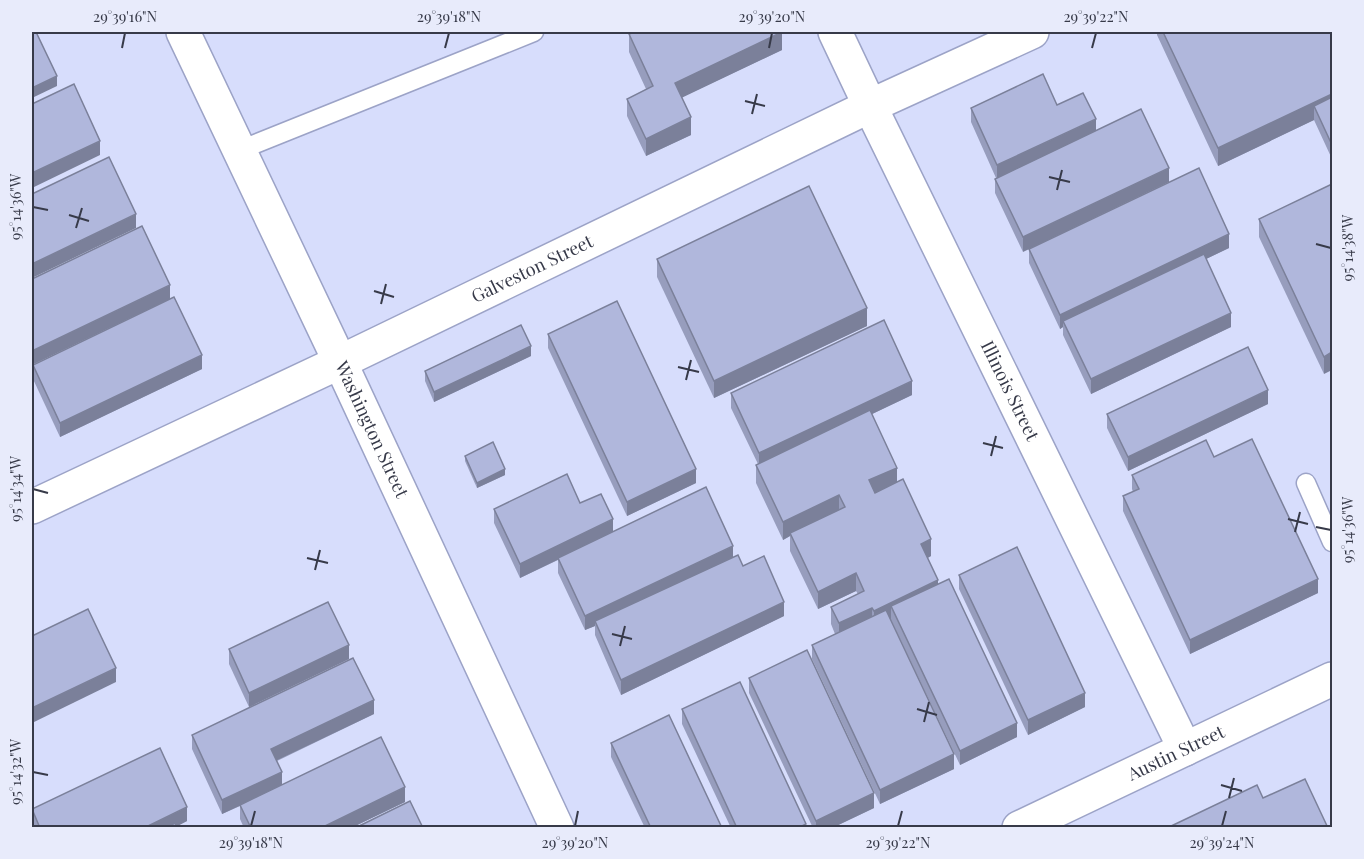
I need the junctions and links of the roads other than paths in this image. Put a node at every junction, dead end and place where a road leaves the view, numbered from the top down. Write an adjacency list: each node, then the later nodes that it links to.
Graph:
1 (183, 32): 6 (street, Washington Street)
2 (534, 32): 6 (lane)
3 (835, 32): 5 (street, Illinois Street)
4 (1032, 32): 5 (street, Galveston Street)
5 (870, 106): 7 (street, Galveston Street); 12 (street, Illinois Street)
6 (240, 150): 7 (street, Washington Street)
7 (340, 362): 9 (street, Galveston Street); 13 (street, Washington Street)
8 (1306, 483): 10 (lane)
9 (32, 507)
10 (1332, 542)
11 (1332, 680): 12 (street, Austin Street)
12 (1185, 749): 14 (street, Austin Street)
13 (557, 828)
14 (1019, 828)

